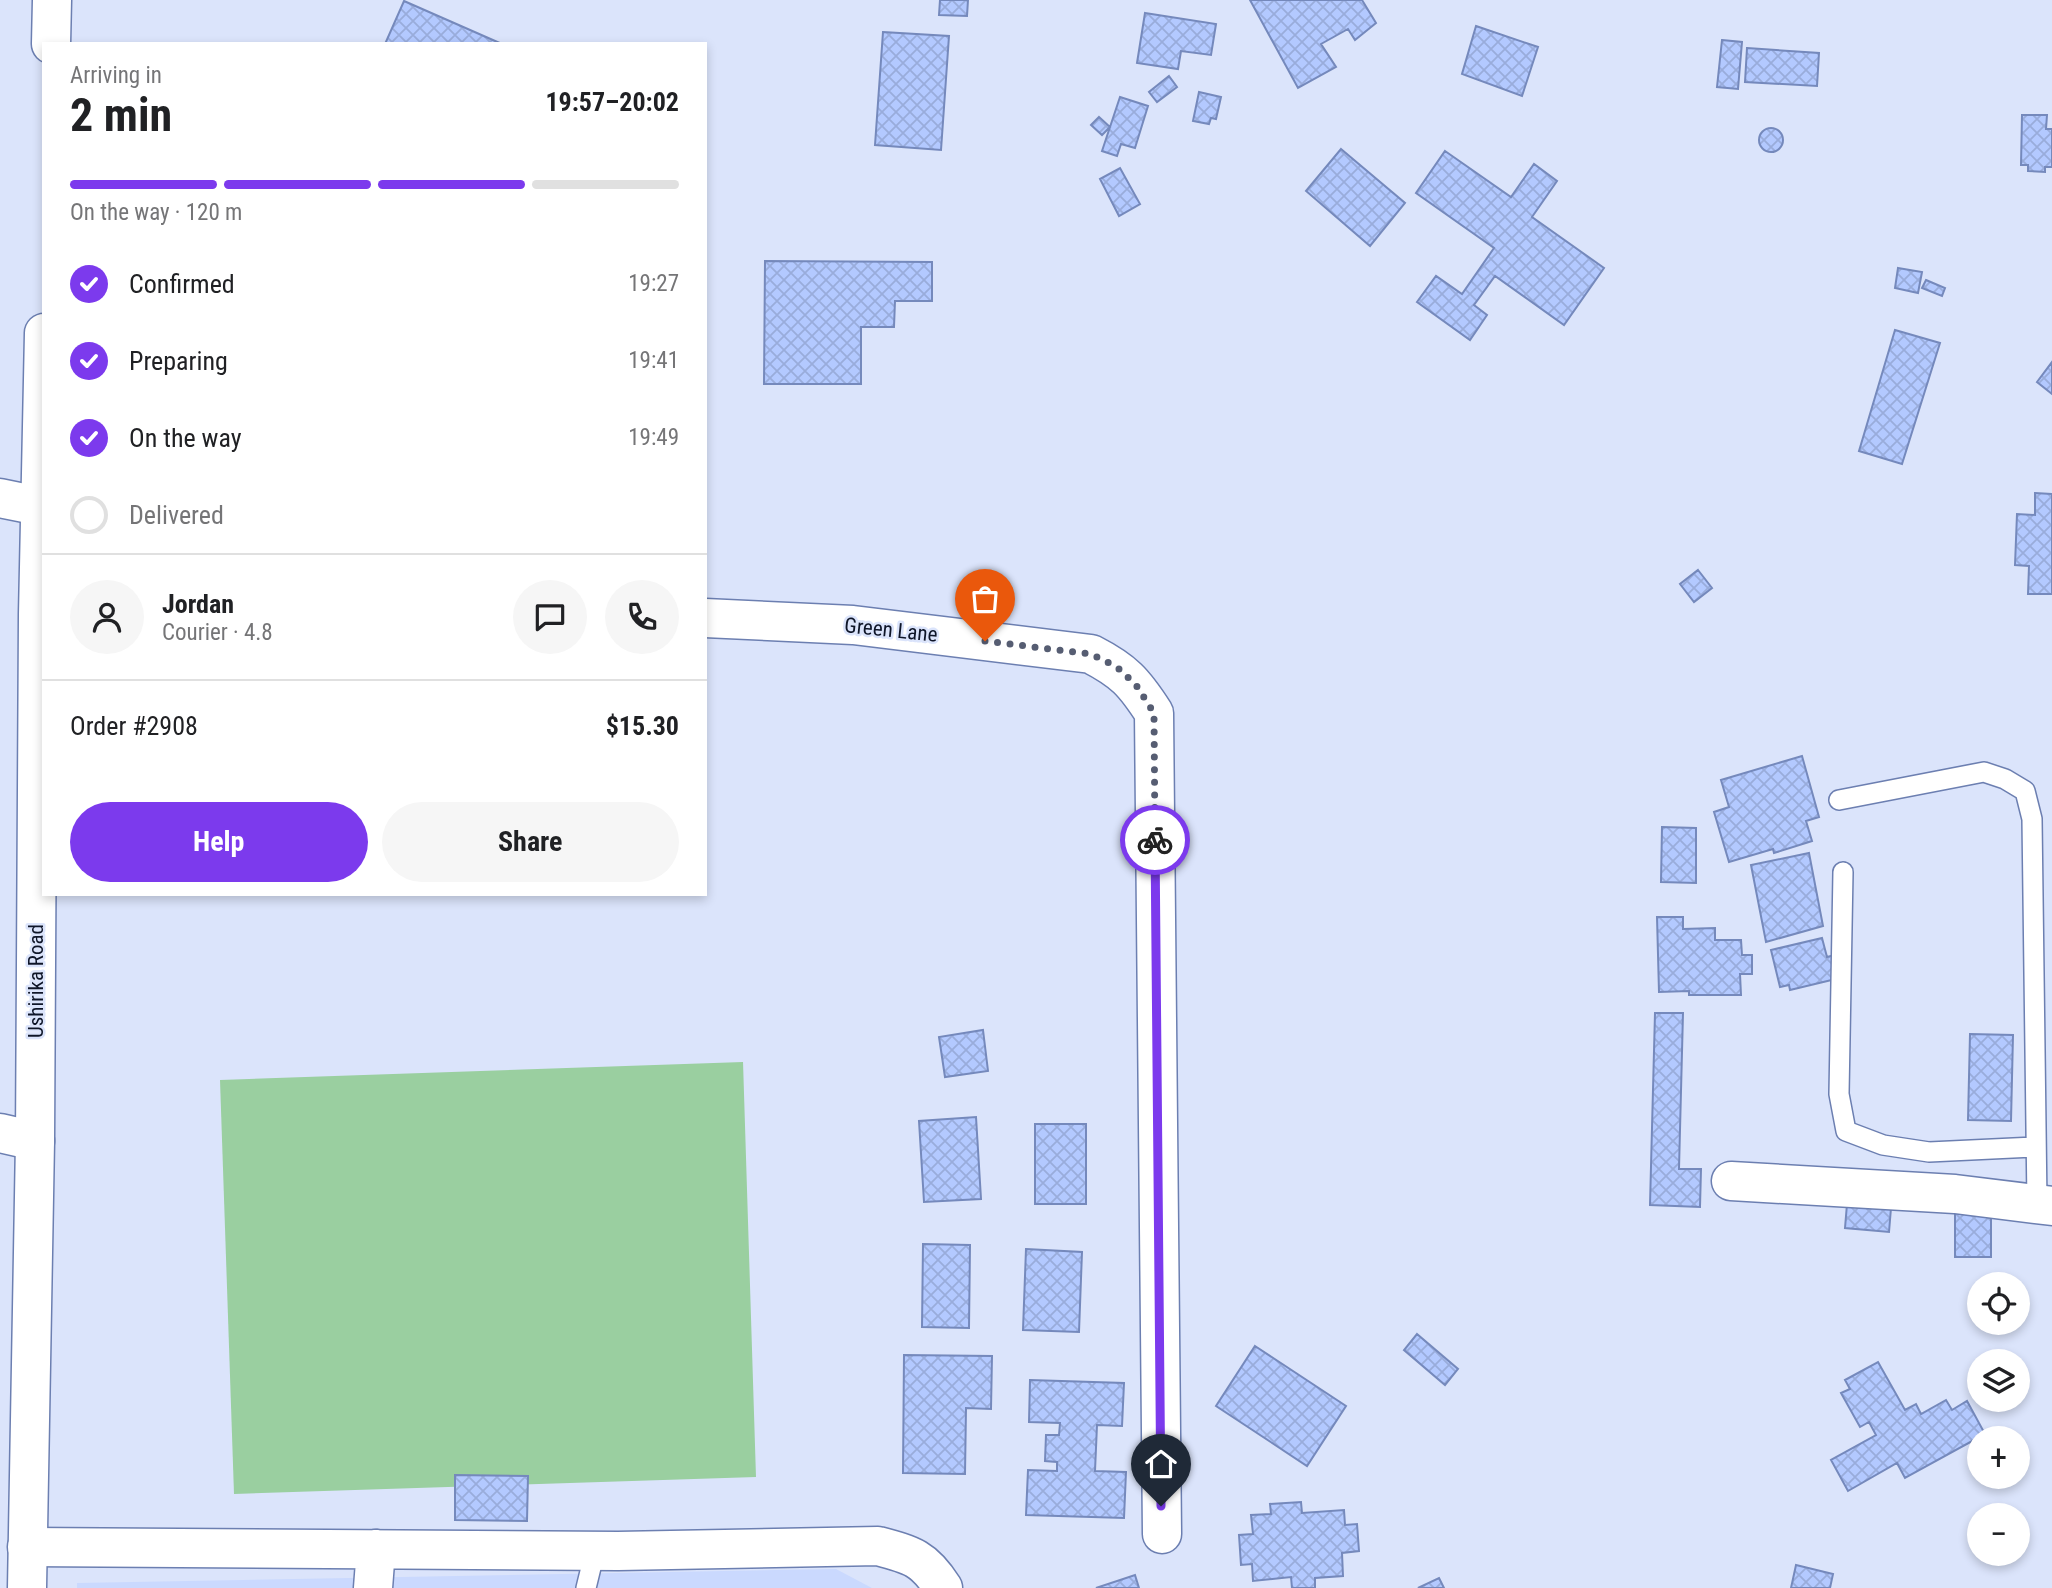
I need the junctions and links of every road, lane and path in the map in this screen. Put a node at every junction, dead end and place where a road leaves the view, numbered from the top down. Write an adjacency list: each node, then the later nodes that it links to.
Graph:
1 (52, 0): 2 (street)
2 (51, 42)
3 (42, 402): 5 (street, Ushirika Road)
4 (0, 498): 5 (street)
5 (39, 506): 6 (street, Ushirika Road)
6 (41, 614): 10 (street, Ushirika Road)
7 (707, 618): 14 (street, Green Lane)
8 (1839, 800): 11 (lane)
9 (1843, 872): 11 (lane)
10 (18, 1137): 15 (street, Ushirika Road)
11 (2036, 1147): 13 (lane)
12 (1731, 1181): 13 (street)
13 (2045, 1205)
14 (1162, 1534)
15 (27, 1547): 16 (street); 18 (street, Ushirika Road)
16 (376, 1549): 17 (street); 19 (street)
17 (595, 1551): 20 (lane); 21 (street)
18 (27, 1588)
19 (373, 1588)
20 (586, 1588)
21 (943, 1588)

